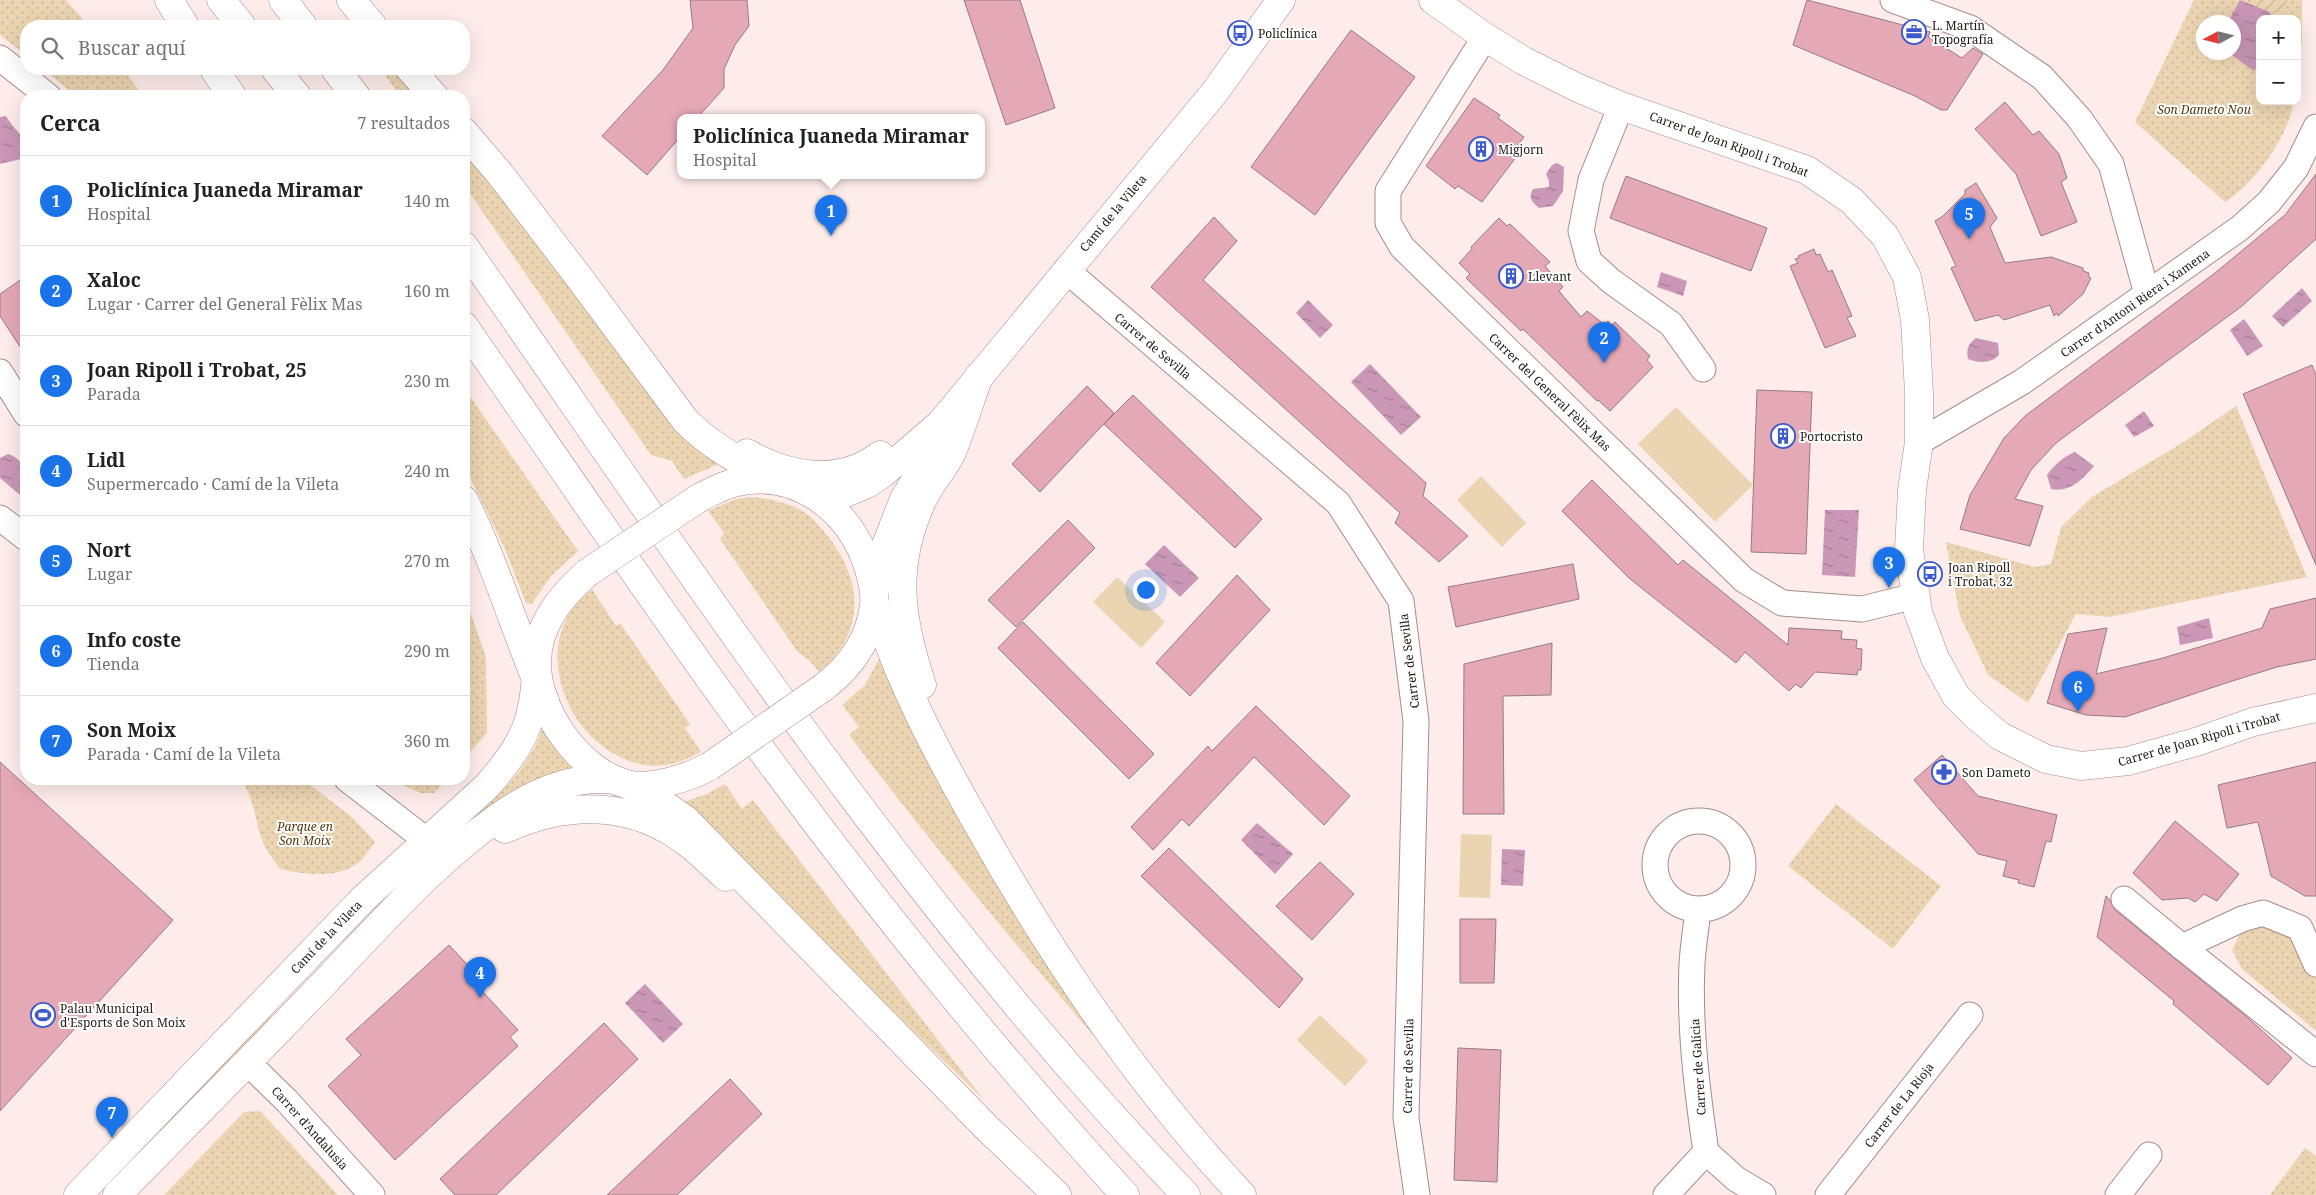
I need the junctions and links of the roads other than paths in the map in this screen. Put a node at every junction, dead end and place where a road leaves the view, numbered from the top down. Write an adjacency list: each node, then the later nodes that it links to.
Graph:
1 (169, 0): 8 (main road)
2 (221, 0): 9 (main road)
3 (283, 0): 10 (main road)
4 (351, 0): 11 (main road)
5 (1281, 0): 29 (main road, Camí de la Vileta)
6 (1433, 0): 12 (main road, Carrer de Joan Ripoll i Trobat)
7 (1893, 0): 31 (street)
8 (181, 20)
9 (237, 20)
10 (298, 20)
11 (368, 20)
12 (1485, 37): 25 (main road, Carrer de Joan Ripoll i Trobat); 44 (street, Carrer del General Fèlix Mas)
13 (0, 58): 14 (street)
14 (20, 74)
15 (21, 75): 20 (street)
16 (218, 75): 21 (main road)
17 (280, 75): 22 (main road)
18 (340, 75): 23 (main road)
19 (415, 75): 24 (main road)
20 (40, 90)
21 (228, 90)
22 (292, 90)
23 (351, 90)
24 (429, 90)
25 (1621, 106): 33 (street); 38 (main road, Carrer de Joan Ripoll i Trobat)
26 (2316, 127): 31 (street, Carrer d'Antoni Riera i Xamena)
27 (470, 139): 30 (main road)
28 (470, 255): 68 (main road)
29 (1066, 270): 35 (main road, Camí de la Vileta); 70 (street, Carrer de Sevilla)
30 (578, 276): 37 (main road); 39 (main road)
31 (2147, 294): 38 (street, Carrer d'Antoni Riera i Xamena)
32 (470, 335): 67 (main road)
33 (1703, 369)
34 (0, 372): 36 (street)
35 (979, 376): 37 (main road, Camí de la Vileta); 51 (main road)
36 (20, 404)
37 (941, 423): 40 (main road, Camí de la Vileta); 45 (main road, Camí de la Vileta)
38 (1919, 442): 44 (main road, Carrer de Joan Ripoll i Trobat)
39 (774, 480): 40 (main road); 46 (main road, Camí de la Vileta, bridge)
40 (810, 493): 45 (main road)
41 (470, 513): 46 (main road)
42 (0, 518): 43 (street)
43 (20, 533)
44 (1915, 596): 47 (main road, Carrer de Joan Ripoll i Trobat)
45 (874, 599): 48 (main road, Camí de la Vileta, bridge); 51 (main road)
46 (539, 681): 48 (main road); 50 (main road, Camí de la Vileta)
47 (2316, 708)
48 (621, 782): 52 (main road); 55 (main road)
49 (364, 787): 50 (street)
50 (426, 840): 63 (main road, Camí de la Vileta)
51 (987, 841): 69 (main road)
52 (460, 849): 55 (main road); 60 (main road)
53 (2124, 898): 56 (street)
54 (1698, 910): 61 (street, Carrer de Galícia)
55 (780, 916): 66 (main road)
56 (2182, 947): 57 (street); 59 (street)
57 (2316, 964)
58 (1970, 1015): 73 (street, Carrer de La Rioja)
59 (2316, 1054)
60 (247, 1062): 64 (main road); 65 (street, Carrer d'Andalusia)
61 (1706, 1152): 71 (street); 72 (street)
62 (2149, 1155): 74 (street)
63 (78, 1195)
64 (117, 1195)
65 (372, 1195)
66 (1057, 1195)
67 (1125, 1195)
68 (1186, 1195)
69 (1242, 1195)
70 (1417, 1195)
71 (1666, 1195)
72 (1763, 1195)
73 (1828, 1195)
74 (2118, 1195)

